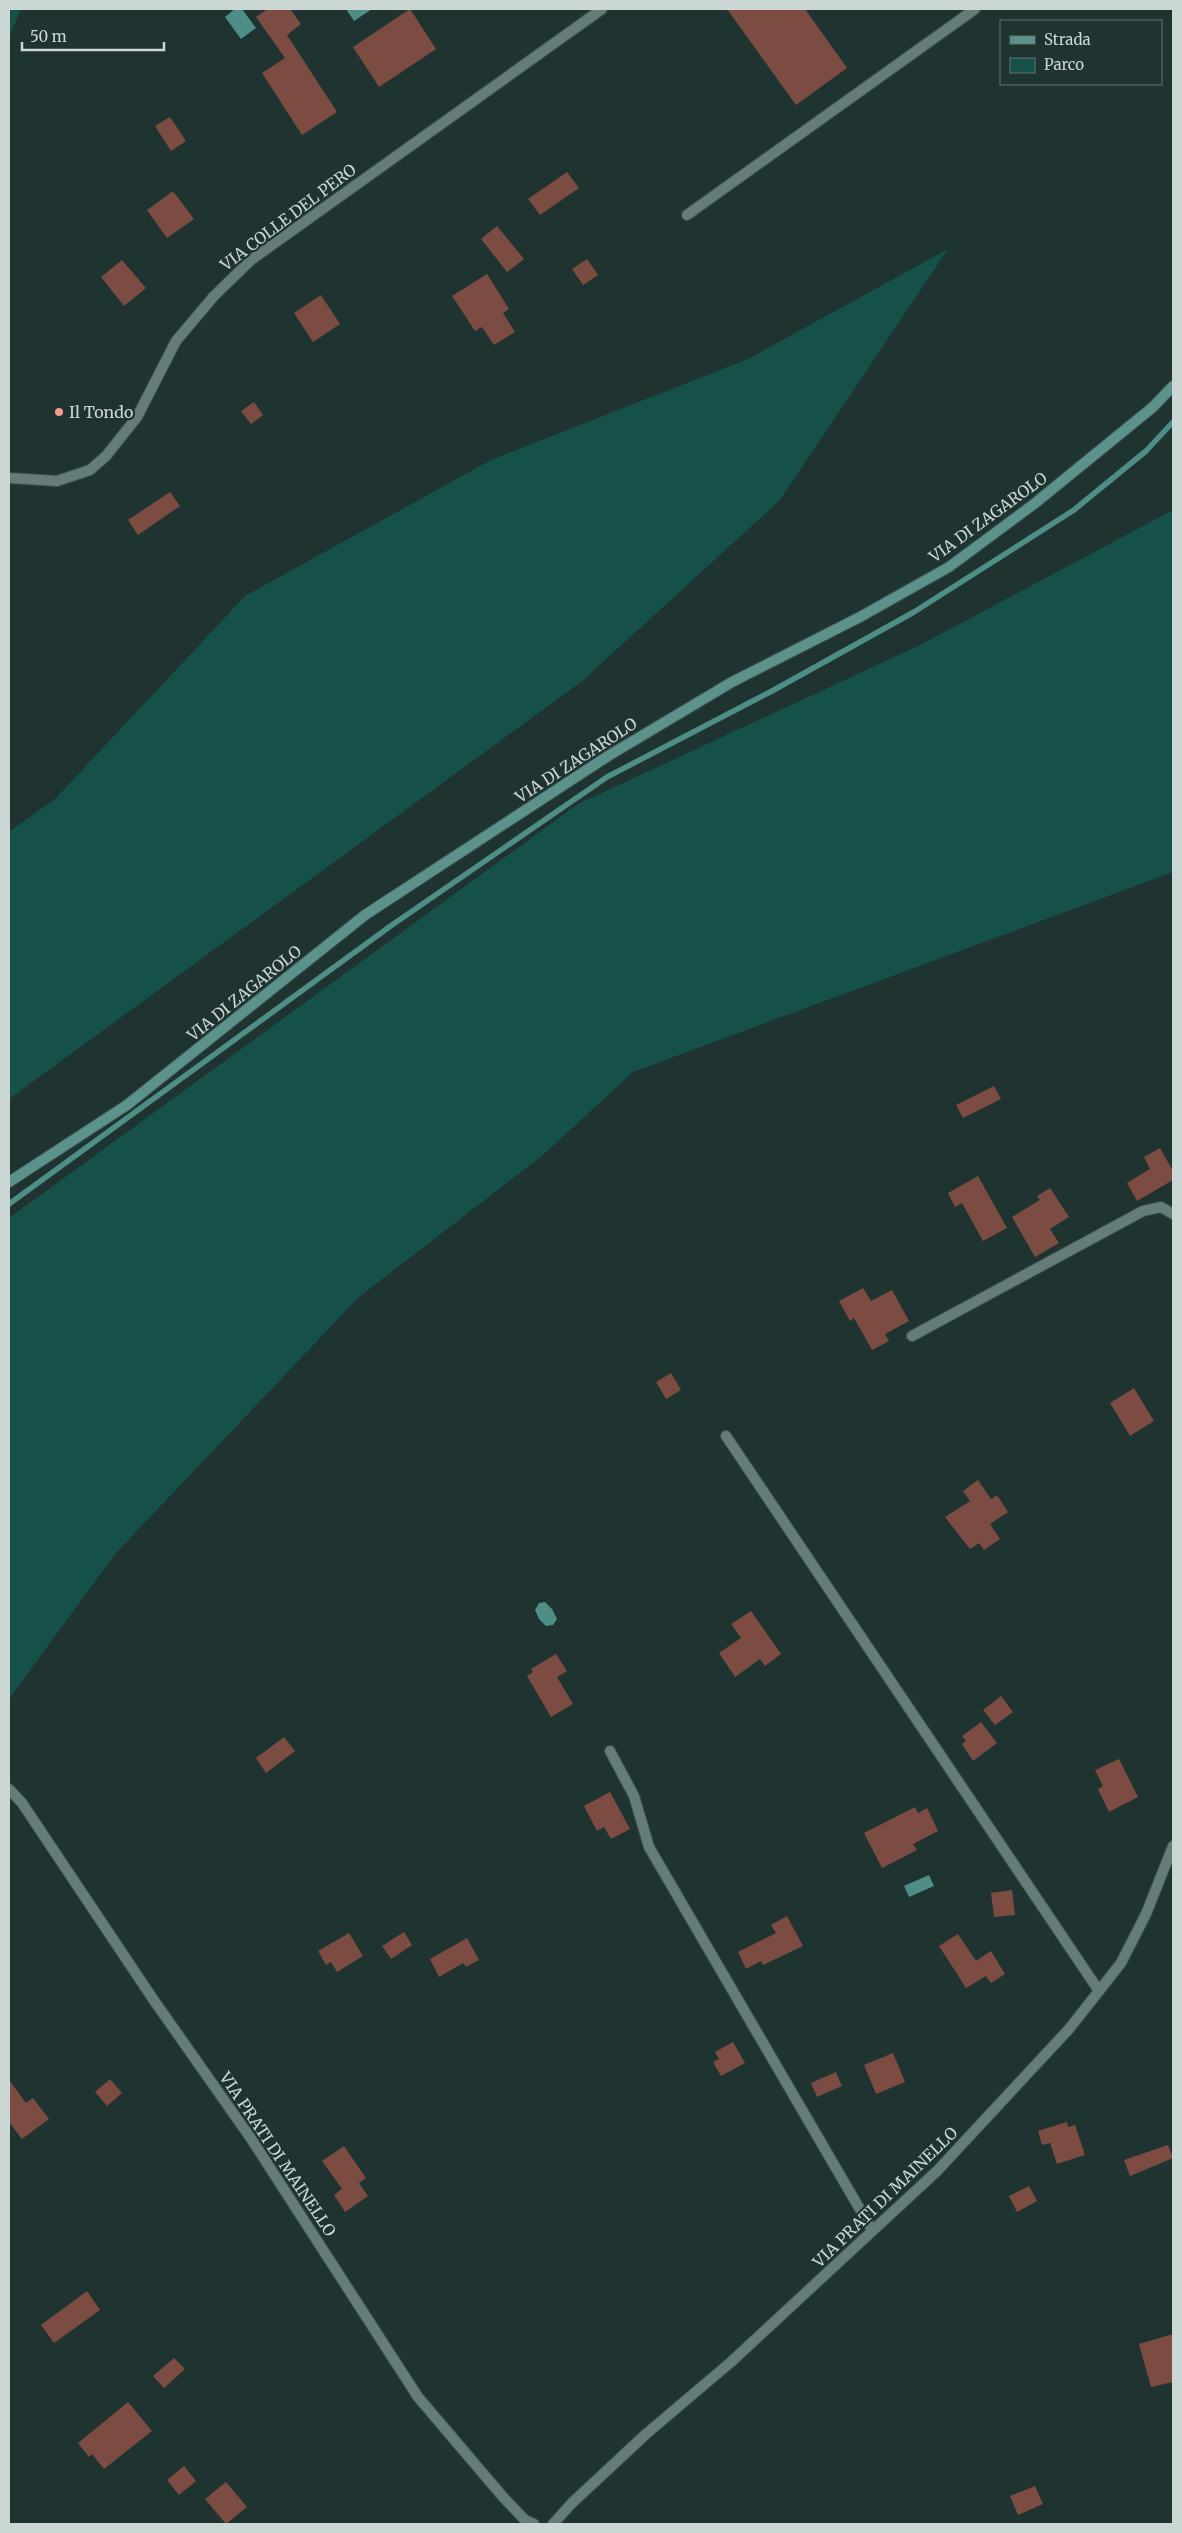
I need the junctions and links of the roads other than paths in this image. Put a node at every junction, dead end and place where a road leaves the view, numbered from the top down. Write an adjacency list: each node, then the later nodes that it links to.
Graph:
1 (602, 9): 5 (street, VIA COLLE DEL PERO)
2 (975, 9): 3 (street)
3 (687, 215)
4 (1173, 386): 6 (main road, VIA DI ZAGAROLO)
5 (9, 478)
6 (9, 1182)
7 (1173, 1214): 8 (street)
8 (912, 1336)
9 (726, 1436): 13 (street)
10 (610, 1751): 14 (street)
11 (9, 1789): 16 (street, VIA PRATI DI MAINELLO)
12 (1173, 1846): 13 (street, VIA PRATI DI MAINELLO)
13 (1099, 1991): 14 (street, VIA PRATI DI MAINELLO)
14 (872, 2230): 15 (street, VIA PRATI DI MAINELLO)
15 (552, 2523)
16 (534, 2524)

